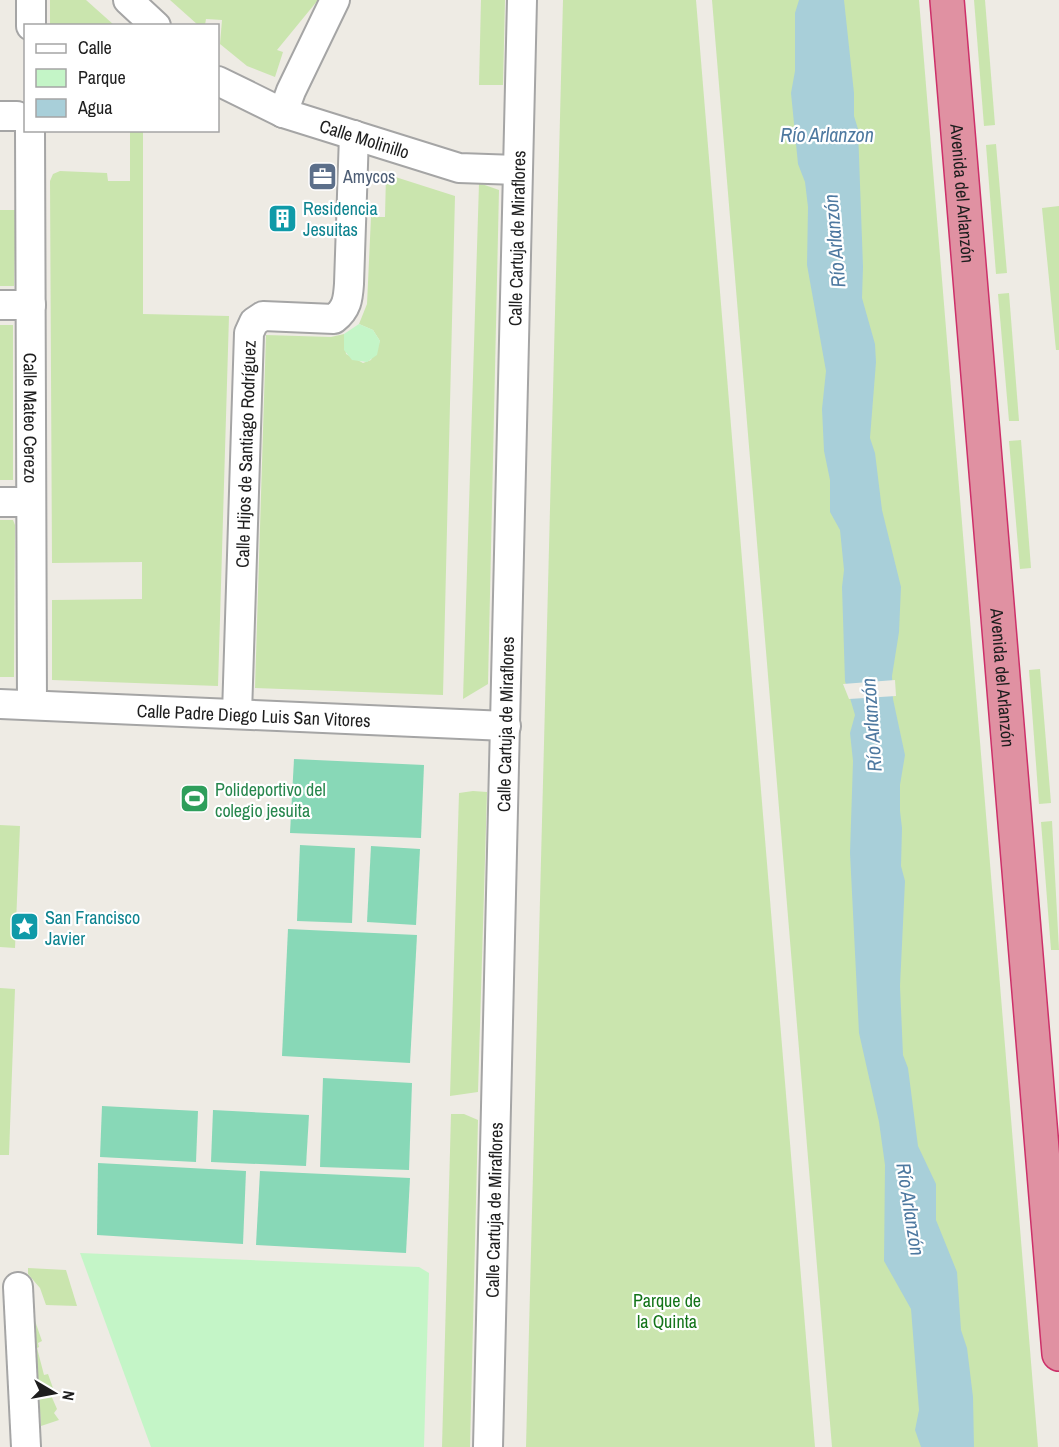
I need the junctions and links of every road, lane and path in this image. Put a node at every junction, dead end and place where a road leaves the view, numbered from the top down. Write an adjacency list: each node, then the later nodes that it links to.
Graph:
1 (31, 0): 6 (street)
2 (128, 0): 7 (street)
3 (335, 0): 9 (street)
4 (522, 0): 12 (street, Calle Cartuja de Miraflores)
5 (947, 0): 22 (highway, Avenida del Arlanzón)
6 (31, 24)
7 (154, 24)
8 (219, 81): 9 (street, Calle Molinillo)
9 (283, 113): 11 (street, Calle Molinillo)
10 (16, 121): 14 (street, Calle Mateo Cerezo)
11 (354, 135): 12 (street, Calle Molinillo); 19 (street, Calle Hijos de Santiago Rodríguez)
12 (517, 170): 20 (street, Calle Cartuja de Miraflores)
13 (0, 305): 14 (street)
14 (31, 305): 16 (street, Calle Mateo Cerezo)
15 (0, 502): 16 (street)
16 (30, 502): 18 (street, Calle Mateo Cerezo)
17 (0, 704): 18 (street, Calle Padre Diego Luis San Vitores)
18 (32, 705): 19 (street, Calle Padre Diego Luis San Vitores)
19 (237, 714): 20 (street, Calle Padre Diego Luis San Vitores)
20 (506, 726): 25 (street, Calle Cartuja de Miraflores)
21 (16, 1287): 24 (street)
22 (1058, 1321): 23 (highway, Avenida del Arlanzón)
23 (1059, 1354)
24 (26, 1447)
25 (488, 1447)

